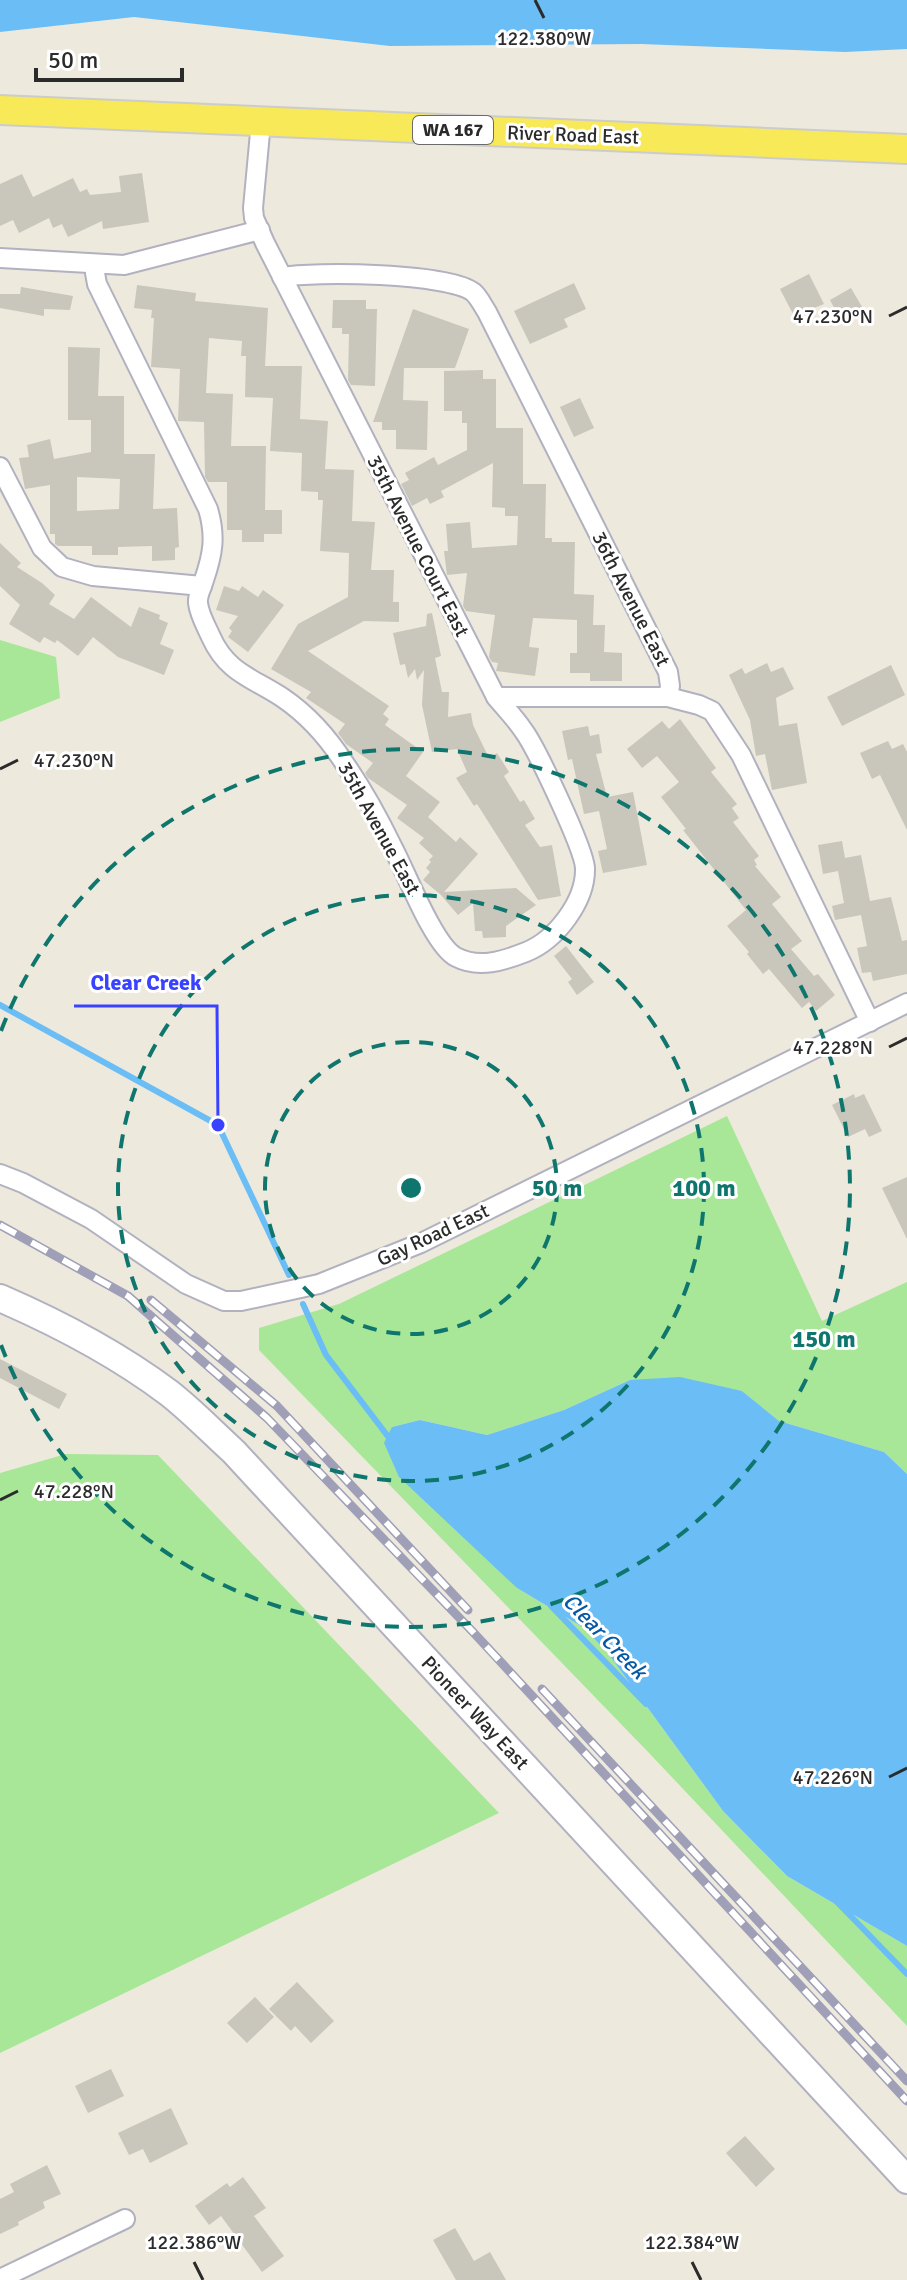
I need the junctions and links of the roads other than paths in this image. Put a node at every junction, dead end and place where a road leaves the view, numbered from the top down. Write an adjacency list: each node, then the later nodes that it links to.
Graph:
1 (0, 110): 2 (main road, River Road East / WA 167)
2 (261, 122): 3 (main road, River Road East / WA 167); 4 (street, 35th Avenue Court East)
3 (907, 149)
4 (260, 230): 6 (street); 7 (street, 35th Avenue Court East)
5 (0, 258): 6 (street)
6 (98, 264): 9 (street, 35th Avenue East)
7 (282, 277): 10 (street, 35th Avenue Court East); 11 (street, 36th Avenue East)
8 (0, 467): 9 (street)
9 (202, 586): 12 (street, 35th Avenue East)
10 (496, 697): 11 (street); 12 (street, 35th Avenue Court East)
11 (668, 697): 14 (street)
12 (535, 948)
13 (907, 1003): 14 (street, Gay Road East)
14 (870, 1022): 15 (street, Gay Road East)
15 (0, 1174)
16 (0, 1298): 17 (main road, Pioneer Way East)
17 (907, 2180)
18 (125, 2219): 19 (street)
19 (0, 2279)

